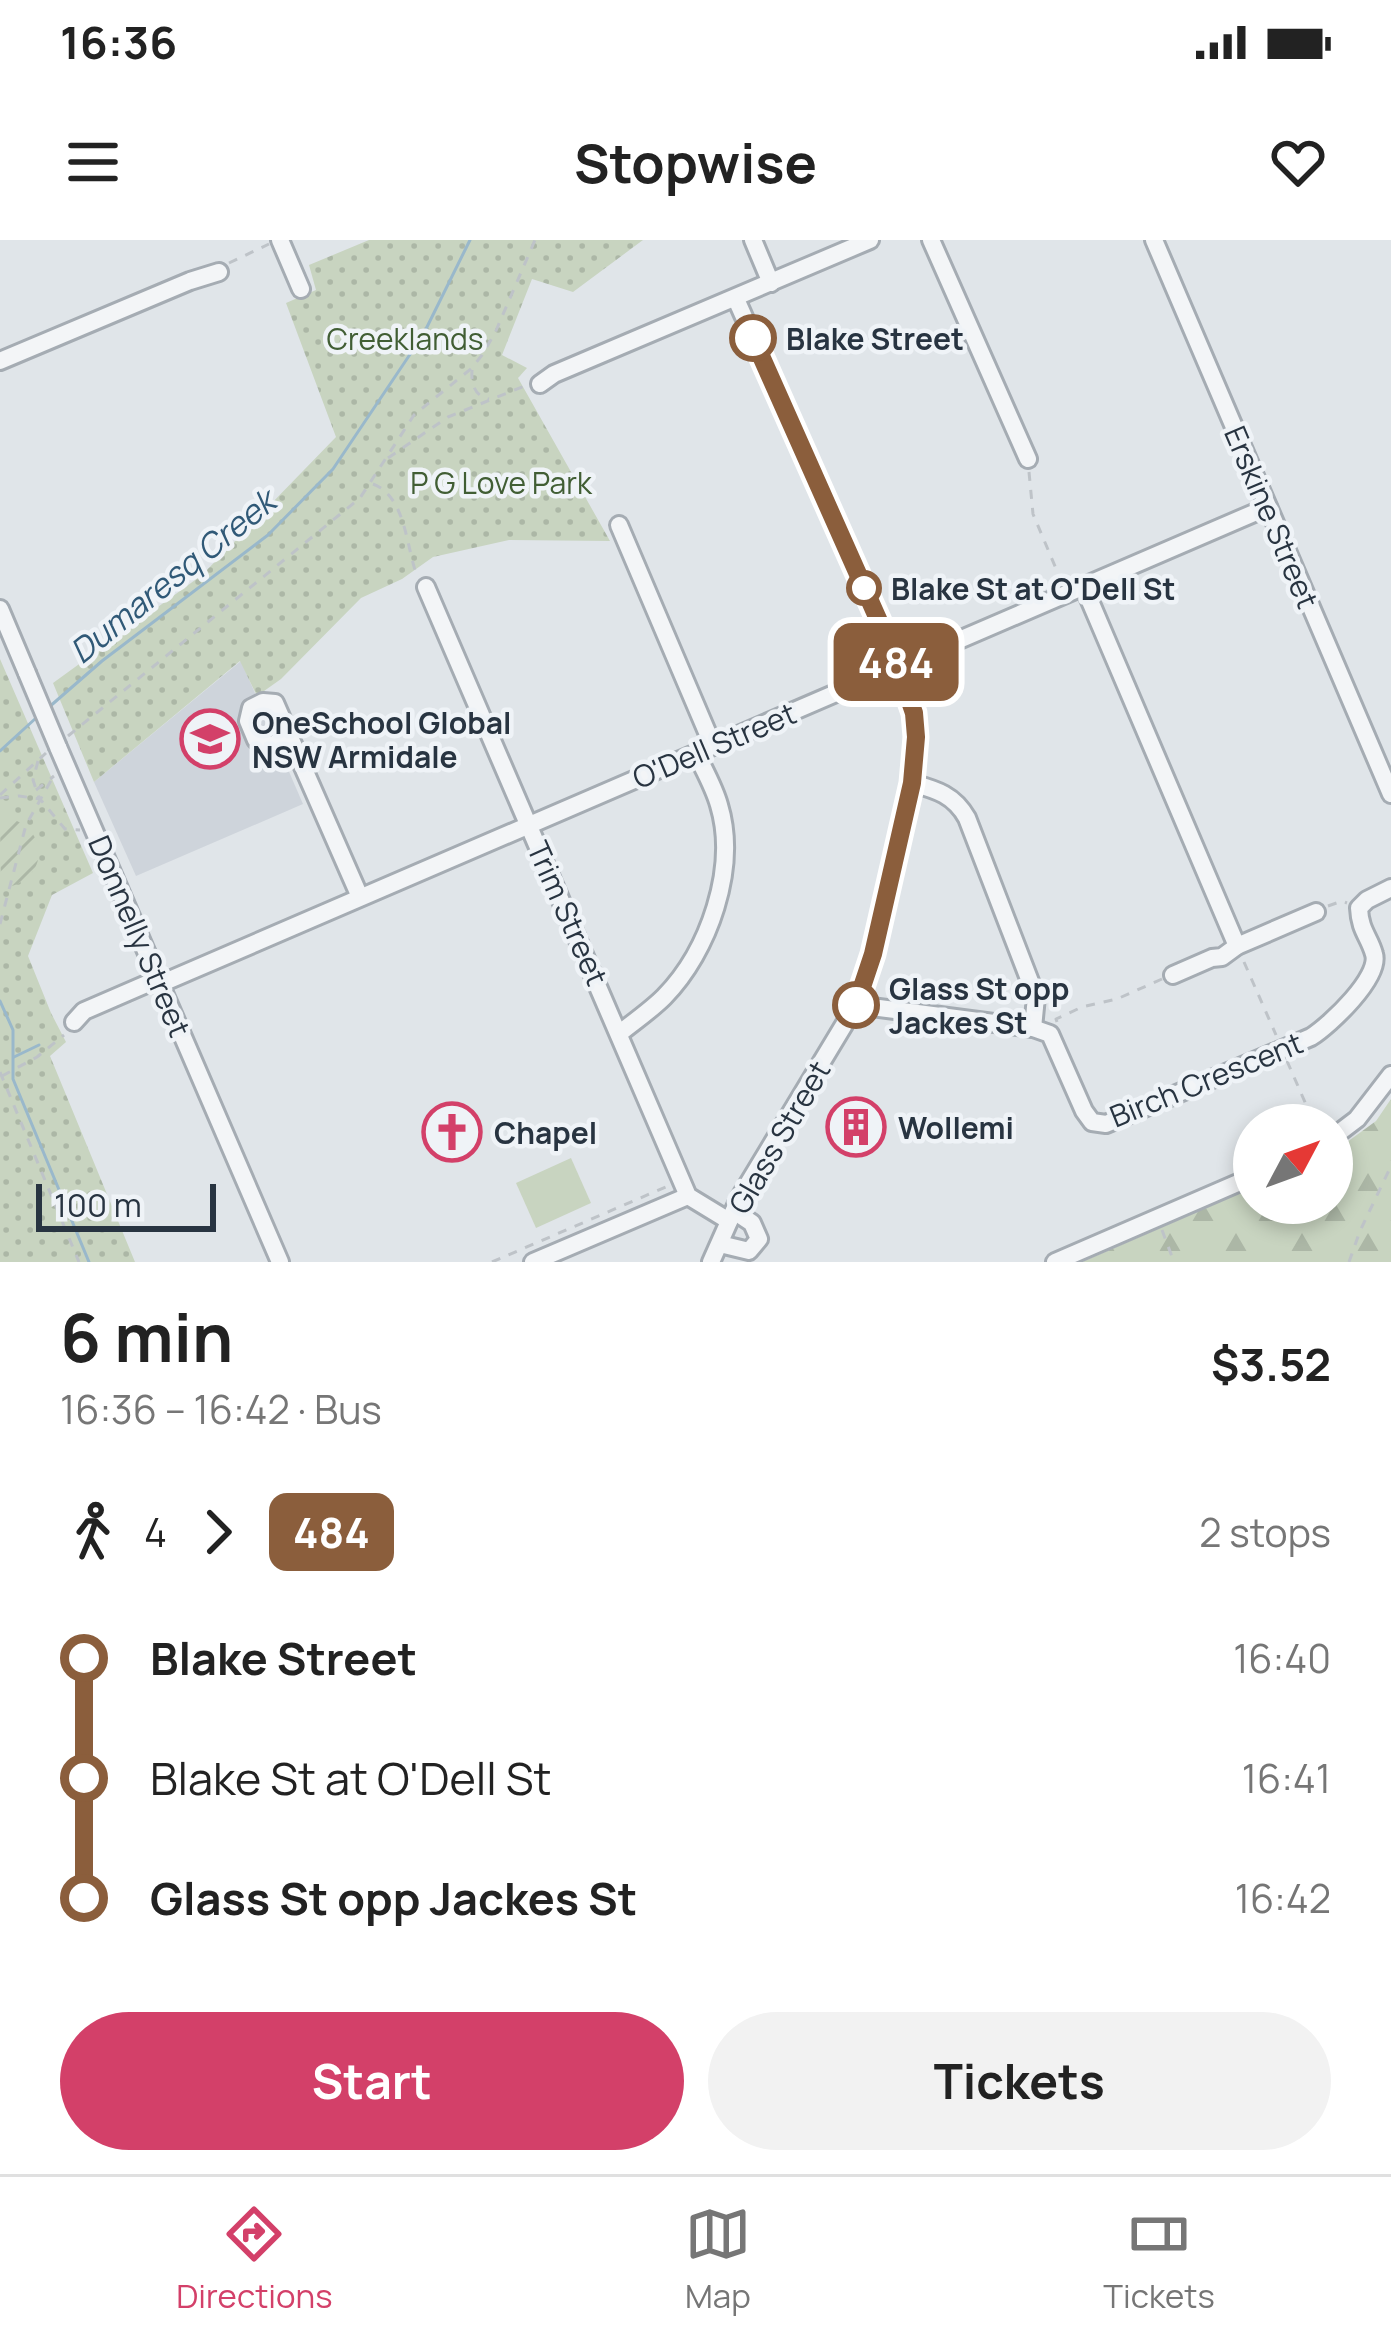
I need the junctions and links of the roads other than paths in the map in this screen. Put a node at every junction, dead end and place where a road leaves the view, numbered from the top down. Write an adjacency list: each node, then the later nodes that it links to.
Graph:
1 (753, 240): 7 (street)
2 (870, 240): 7 (street)
3 (931, 240): 12 (street)
4 (1154, 240): 13 (street, Erskine Street)
5 (278, 241): 8 (street)
6 (224, 267): 10 (street)
7 (771, 283): 9 (street)
8 (301, 289)
9 (736, 298): 11 (street); 18 (street)
10 (0, 361)
11 (532, 384)
12 (1028, 467)
13 (1268, 507): 16 (street, O'Dell Street); 22 (street, Erskine Street)
14 (619, 525): 20 (street)
15 (421, 579): 23 (street, Trim Street)
16 (1084, 586): 18 (street, O'Dell Street); 27 (street)
17 (0, 609): 29 (street, Donnelly Street, bridge)
18 (898, 666): 20 (street, O'Dell Street); 21 (street, Glass Street)
19 (290, 738): 19 (street); 25 (street)
20 (704, 749): 23 (street, O'Dell Street); 33 (street)
21 (912, 783): 30 (street, Glass Street); 32 (street)
22 (1391, 794)
23 (529, 824): 25 (street, O'Dell Street); 33 (street, Trim Street)
24 (1391, 888): 32 (street, Birch Crescent)
25 (360, 898): 29 (street, O'Dell Street)
26 (1316, 911): 27 (street)
27 (1239, 951): 28 (street)
28 (1173, 974)
29 (159, 981): 31 (street, O'Dell Street); 41 (street, Donnelly Street)
30 (856, 1005): 32 (street); 38 (street, Glass Street)
31 (70, 1028)
32 (1033, 1028)
33 (620, 1033): 37 (street, Trim Street)
34 (1391, 1076): 35 (street)
35 (1353, 1122)
36 (1233, 1185): 44 (street)
37 (688, 1196): 38 (street); 42 (street)
38 (732, 1216): 39 (street, Glass Street); 40 (street)
39 (719, 1244): 40 (street); 43 (street, Glass Street)
40 (752, 1257)
41 (280, 1262)
42 (532, 1262)
43 (711, 1262)
44 (1054, 1262)

